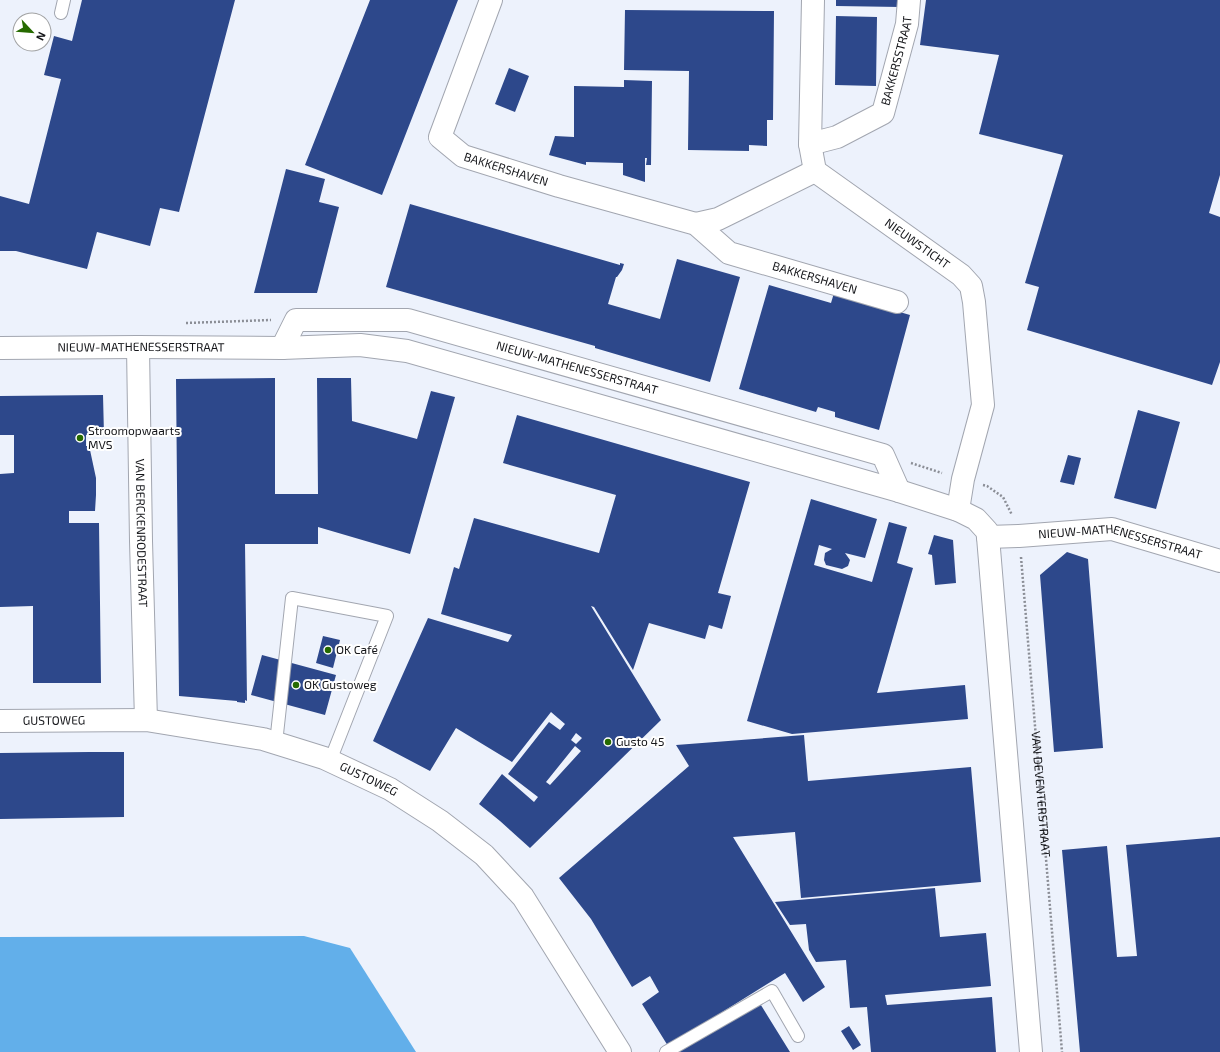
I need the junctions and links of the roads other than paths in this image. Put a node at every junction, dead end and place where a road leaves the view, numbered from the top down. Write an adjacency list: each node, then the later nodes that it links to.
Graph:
1 (64, 0): 5 (lane)
2 (491, 0): 8 (street, BAKKERSHAVEN)
3 (813, 0): 6 (street)
4 (909, 0): 6 (street, BAKKERSSTRAAT)
5 (61, 13)
6 (810, 144): 7 (street)
7 (815, 171): 8 (street, BAKKERSHAVEN); 14 (street, NIEUWSTICHT)
8 (696, 224): 9 (street, BAKKERSHAVEN)
9 (897, 302)
10 (138, 347): 11 (street, NIEUW-MATHENESSERSTRAAT); 12 (street, NIEUW-MATHENESSERSTRAAT); 17 (street, VAN BERCKENRODESTRAAT)
11 (0, 348)
12 (282, 348): 13 (street, NIEUW-MATHENESSERSTRAAT); 13 (street, NIEUW-MATHENESSERSTRAAT)
13 (899, 491): 14 (street, NIEUW-MATHENESSERSTRAAT)
14 (958, 510): 15 (street, NIEUW-MATHENESSERSTRAAT)
15 (988, 537): 16 (street, NIEUW-MATHENESSERSTRAAT); 24 (street)
16 (1220, 561)
17 (146, 720): 18 (street, GUSTOWEG); 19 (street, GUSTOWEG)
18 (0, 721)
19 (276, 743): 20 (street, GUSTOWEG); 20 (lane)
20 (330, 761): 22 (street, GUSTOWEG)
21 (798, 1036): 23 (lane)
22 (620, 1052)
23 (666, 1052)
24 (1031, 1052)

